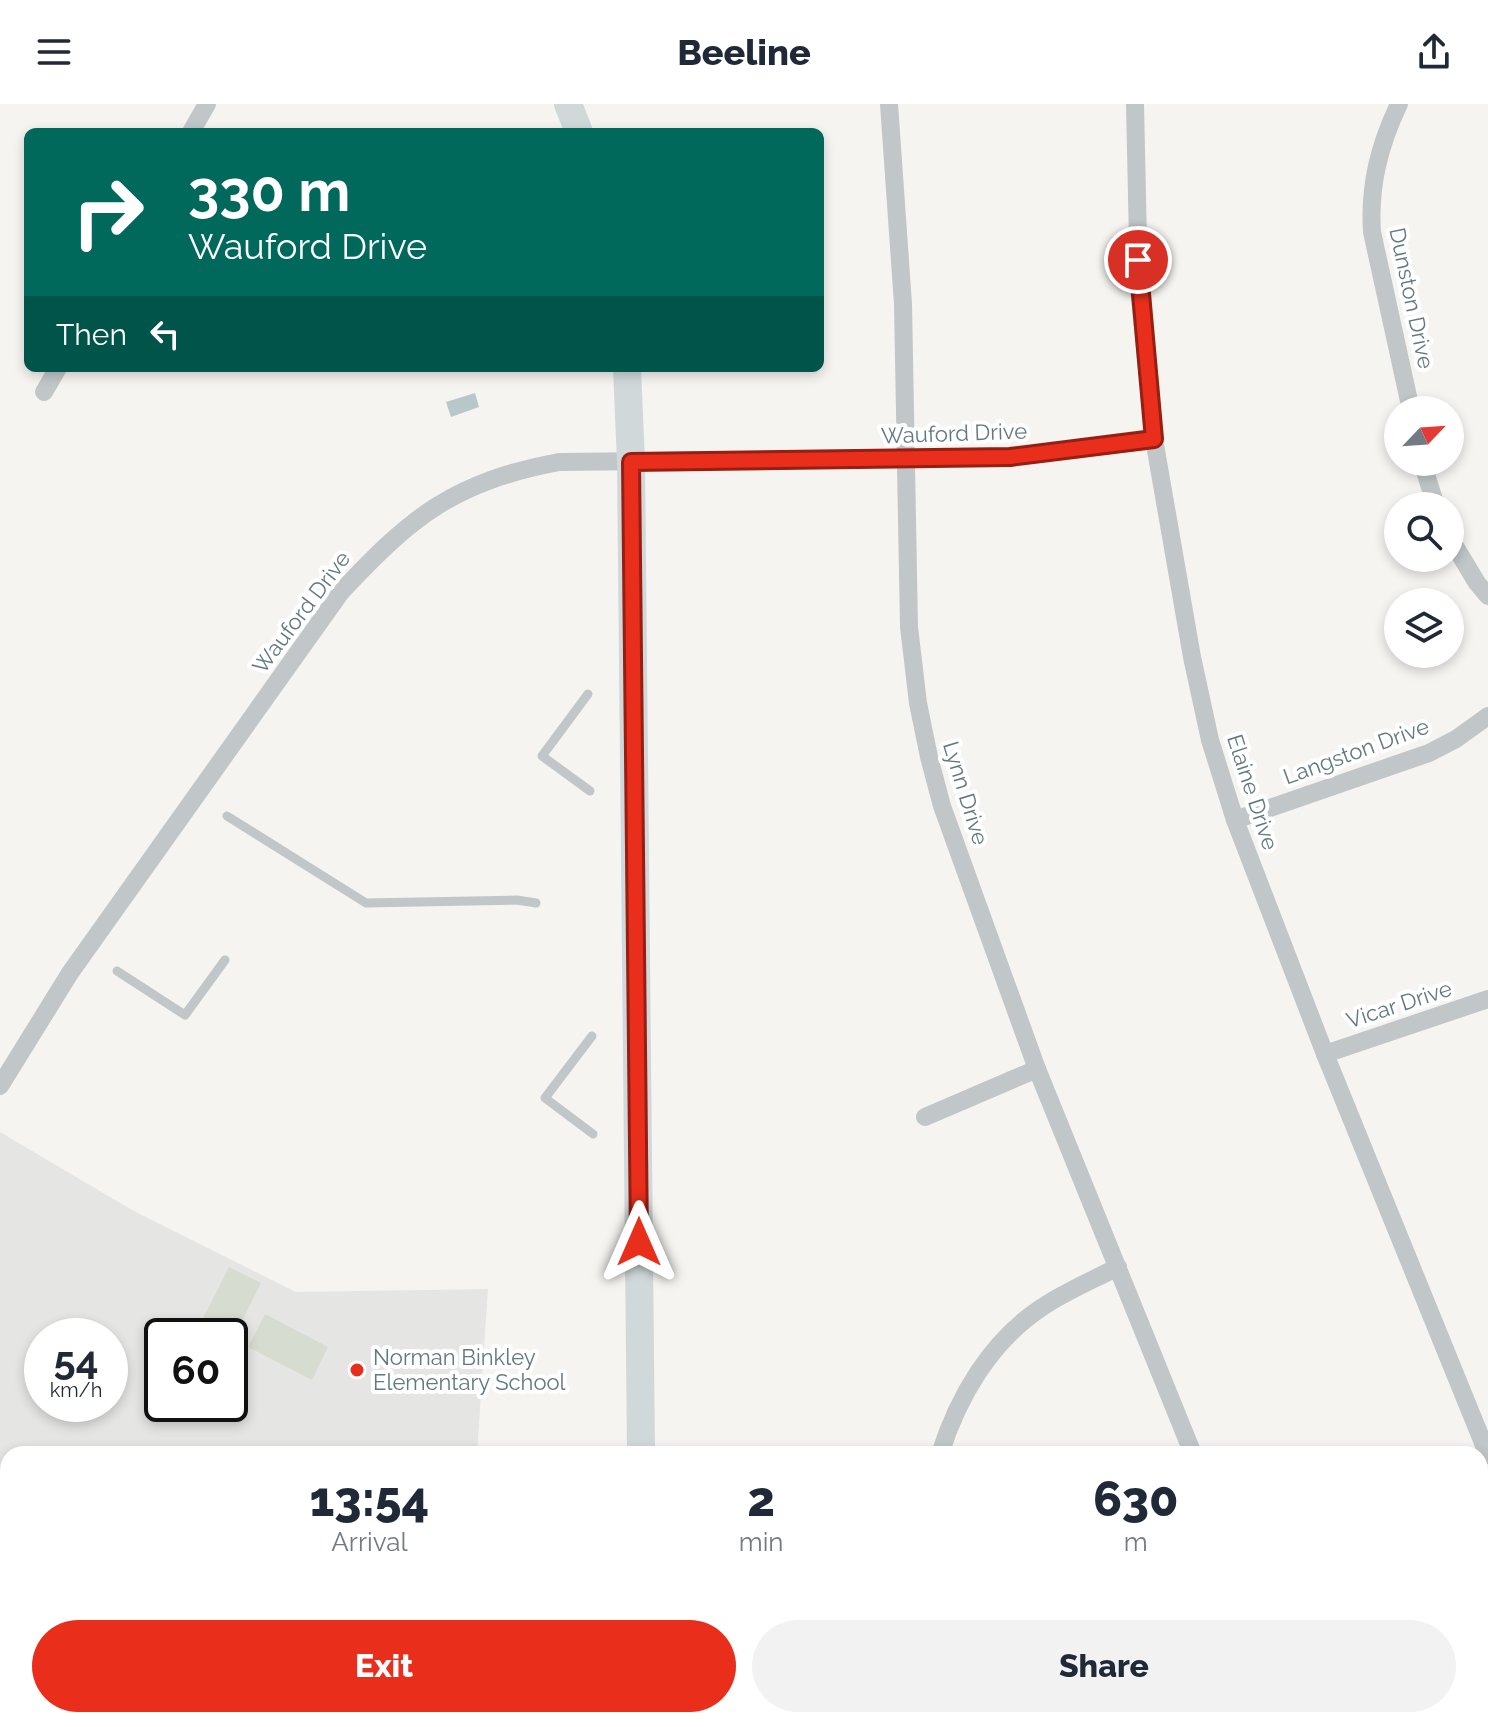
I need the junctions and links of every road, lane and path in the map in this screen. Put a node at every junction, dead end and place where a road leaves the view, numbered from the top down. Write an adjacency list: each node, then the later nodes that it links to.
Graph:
1 (207, 104): 6 (street)
2 (568, 104): 7 (main road)
3 (889, 104): 13 (street, Lynn Drive)
4 (1135, 104): 12 (street, Elaine Drive)
5 (1399, 104): 11 (street, Dunston Drive)
6 (193, 128)
7 (577, 128)
8 (56, 372): 10 (street)
9 (627, 372): 14 (main road)
10 (44, 392)
11 (1408, 396)
12 (1154, 439): 13 (street, Wauford Drive); 21 (street, Elaine Drive)
13 (905, 459): 14 (street, Wauford Drive); 28 (street, Lynn Drive)
14 (631, 462): 29 (street, Wauford Drive); 33 (main road)
15 (1464, 561): 16 (street)
16 (1488, 596)
17 (588, 694): 19 (lane)
18 (1488, 716): 21 (street, Langston Drive)
19 (590, 791)
20 (227, 816): 22 (lane)
21 (1235, 820): 27 (street, Elaine Drive)
22 (536, 903)
23 (225, 960): 24 (lane)
24 (117, 971)
25 (1488, 999): 27 (street, Vicar Drive)
26 (592, 1036): 31 (lane)
27 (1325, 1054): 36 (street, Elaine Drive)
28 (1037, 1069): 30 (street); 32 (street, Lynn Drive)
29 (0, 1086)
30 (925, 1117)
31 (593, 1134)
32 (1118, 1267): 34 (street); 35 (street, Lynn Drive)
33 (641, 1446)
34 (943, 1446)
35 (1190, 1446)
36 (1484, 1446)

